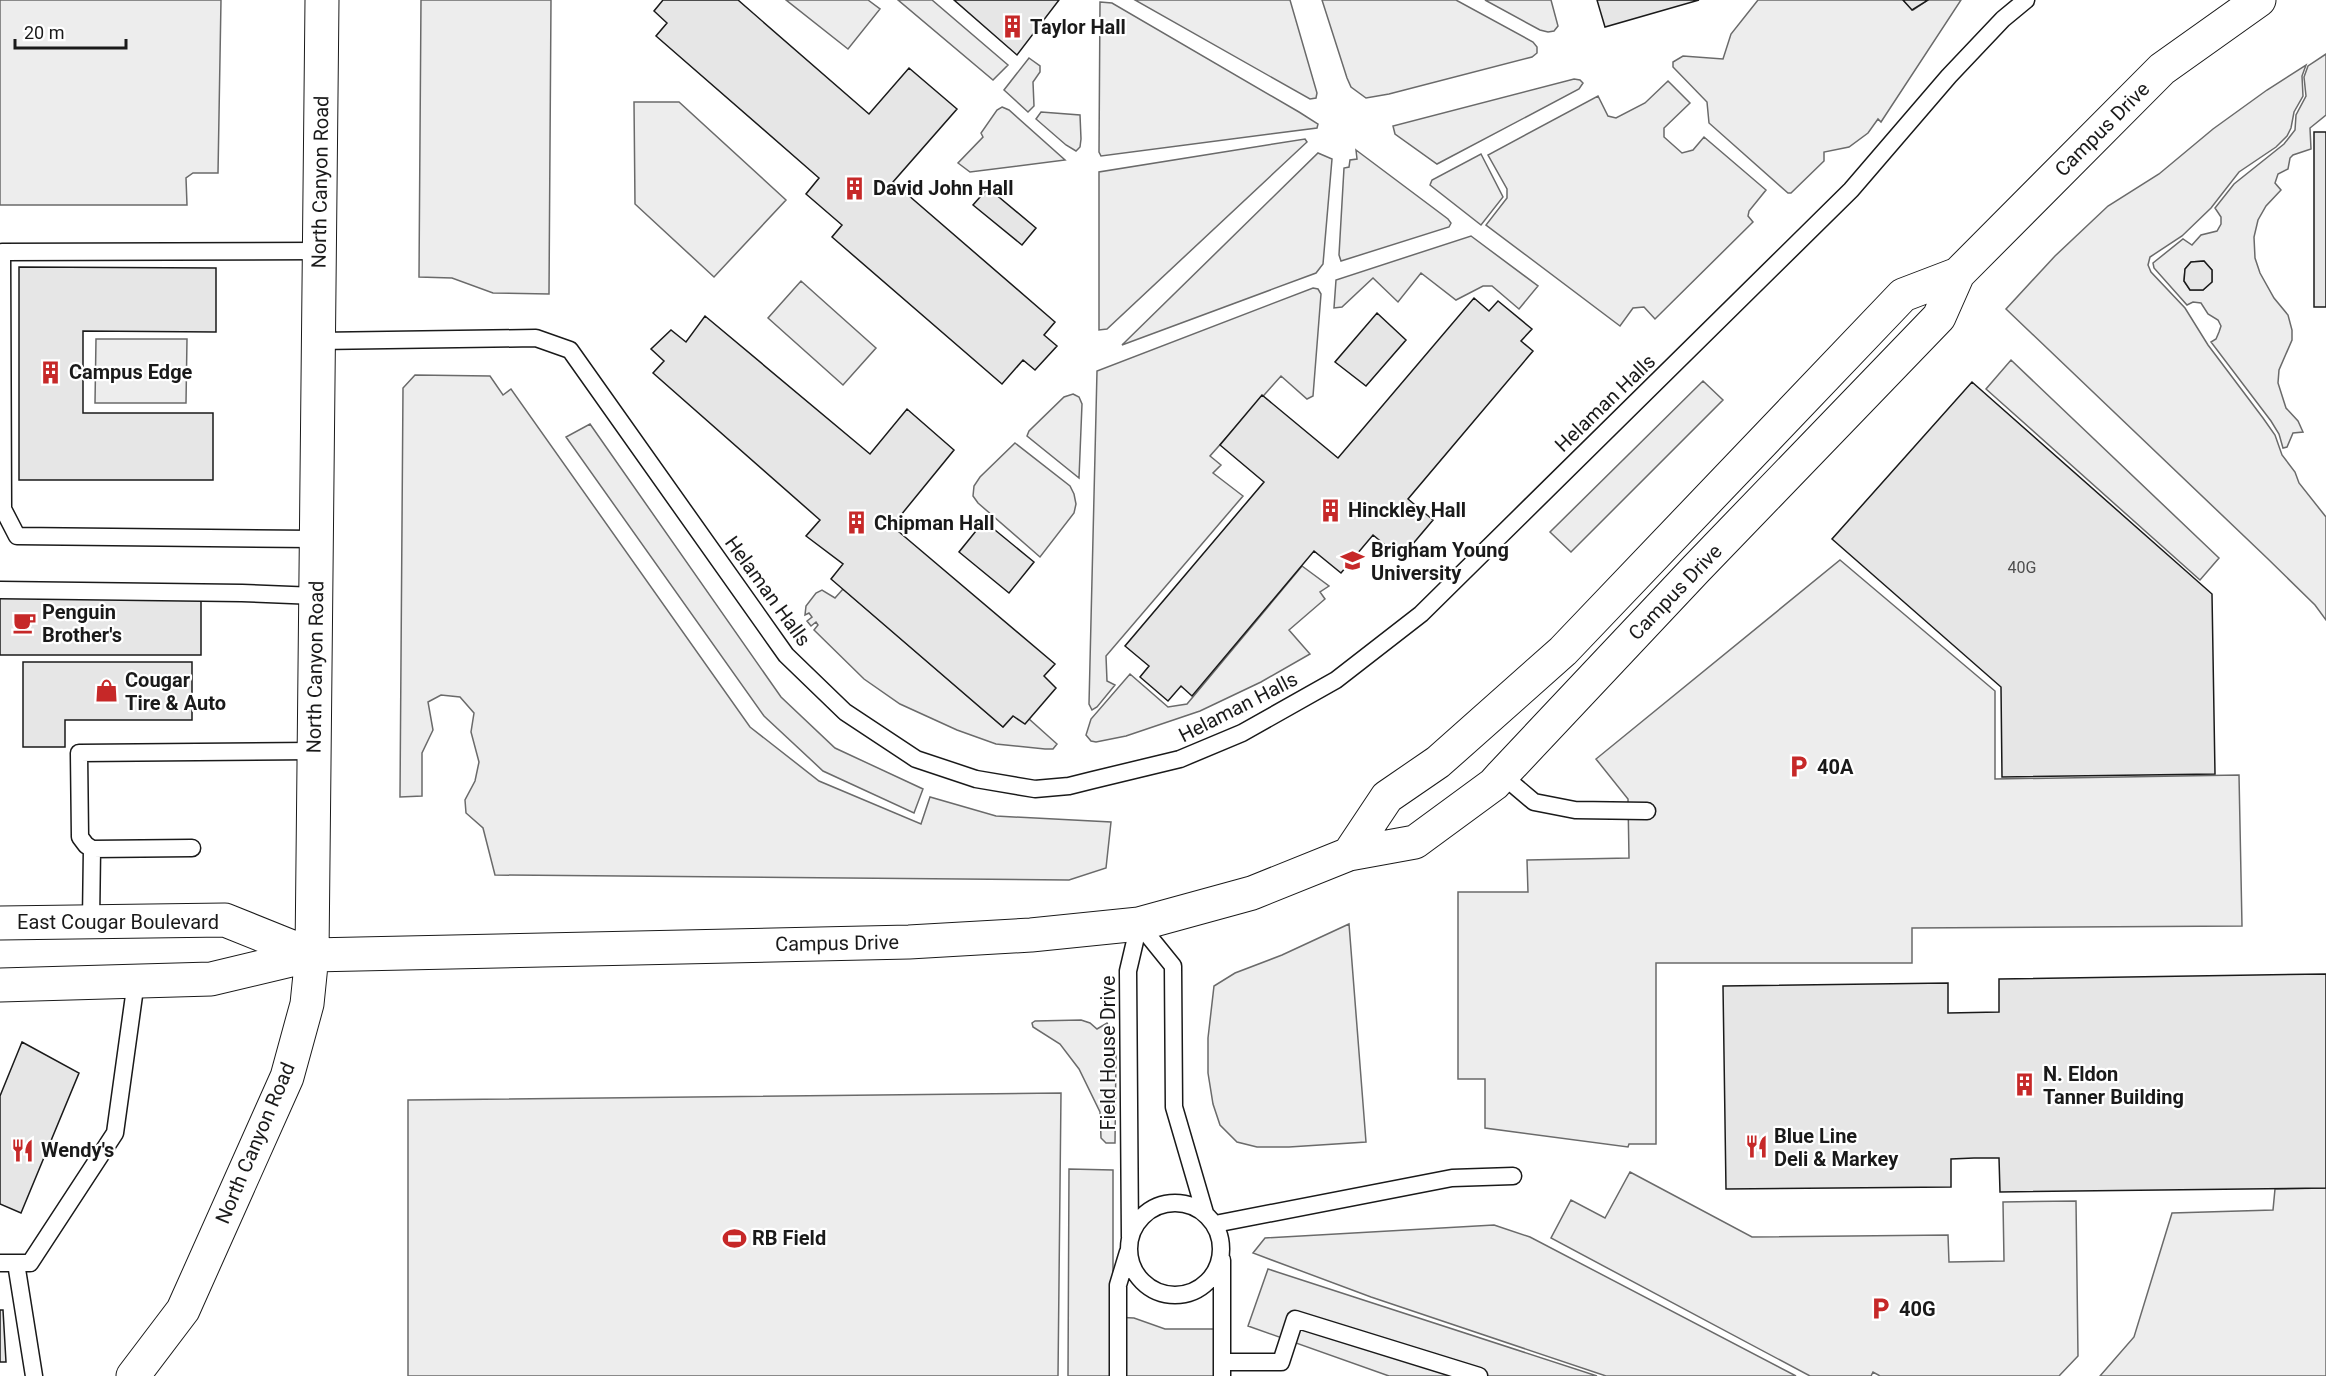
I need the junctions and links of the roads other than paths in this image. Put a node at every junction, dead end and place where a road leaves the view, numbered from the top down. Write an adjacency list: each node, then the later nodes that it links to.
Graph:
1 (322, 0): 6 (main road, North Canyon Road)
2 (2006, 0): 5 (lane)
3 (2026, 0): 5 (lane, Helaman Halls)
4 (2259, 0): 7 (main road, Campus Drive)
5 (2003, 19): 8 (lane, Helaman Halls)
6 (319, 251): 8 (main road, North Canyon Road); 9 (lane)
7 (1958, 274): 13 (main road, Campus Drive); 17 (main road, Campus Drive)
8 (318, 341): 9 (main road, North Canyon Road)
9 (315, 539): 11 (main road, North Canyon Road)
10 (0, 590): 11 (lane)
11 (316, 596): 12 (main road, North Canyon Road)
12 (314, 751): 16 (lane); 21 (main road, North Canyon Road)
13 (1502, 775): 14 (lane); 17 (main road, Campus Drive)
14 (1647, 811)
15 (192, 848): 16 (lane)
16 (92, 849): 18 (lane)
17 (1350, 854): 20 (main road, Campus Drive)
18 (91, 921): 19 (main road, East Cougar Boulevard); 21 (main road, East Cougar Boulevard)
19 (0, 923)
20 (1139, 924): 21 (main road, Campus Drive); 25 (lane); 26 (lane, Field House Drive)
21 (312, 955): 22 (main road); 31 (main road, North Canyon Road)
22 (136, 981): 23 (main road); 28 (lane)
23 (0, 985)
24 (1513, 1176): 25 (lane)
25 (1210, 1218): 26 (lane); 27 (lane)
26 (1129, 1244): 27 (lane); 32 (lane, Field House Drive)
27 (1221, 1253): 29 (lane)
28 (8, 1263): 30 (lane)
29 (1222, 1369): 33 (lane)
30 (34, 1376)
31 (134, 1376)
32 (1118, 1376)
33 (1479, 1376)

